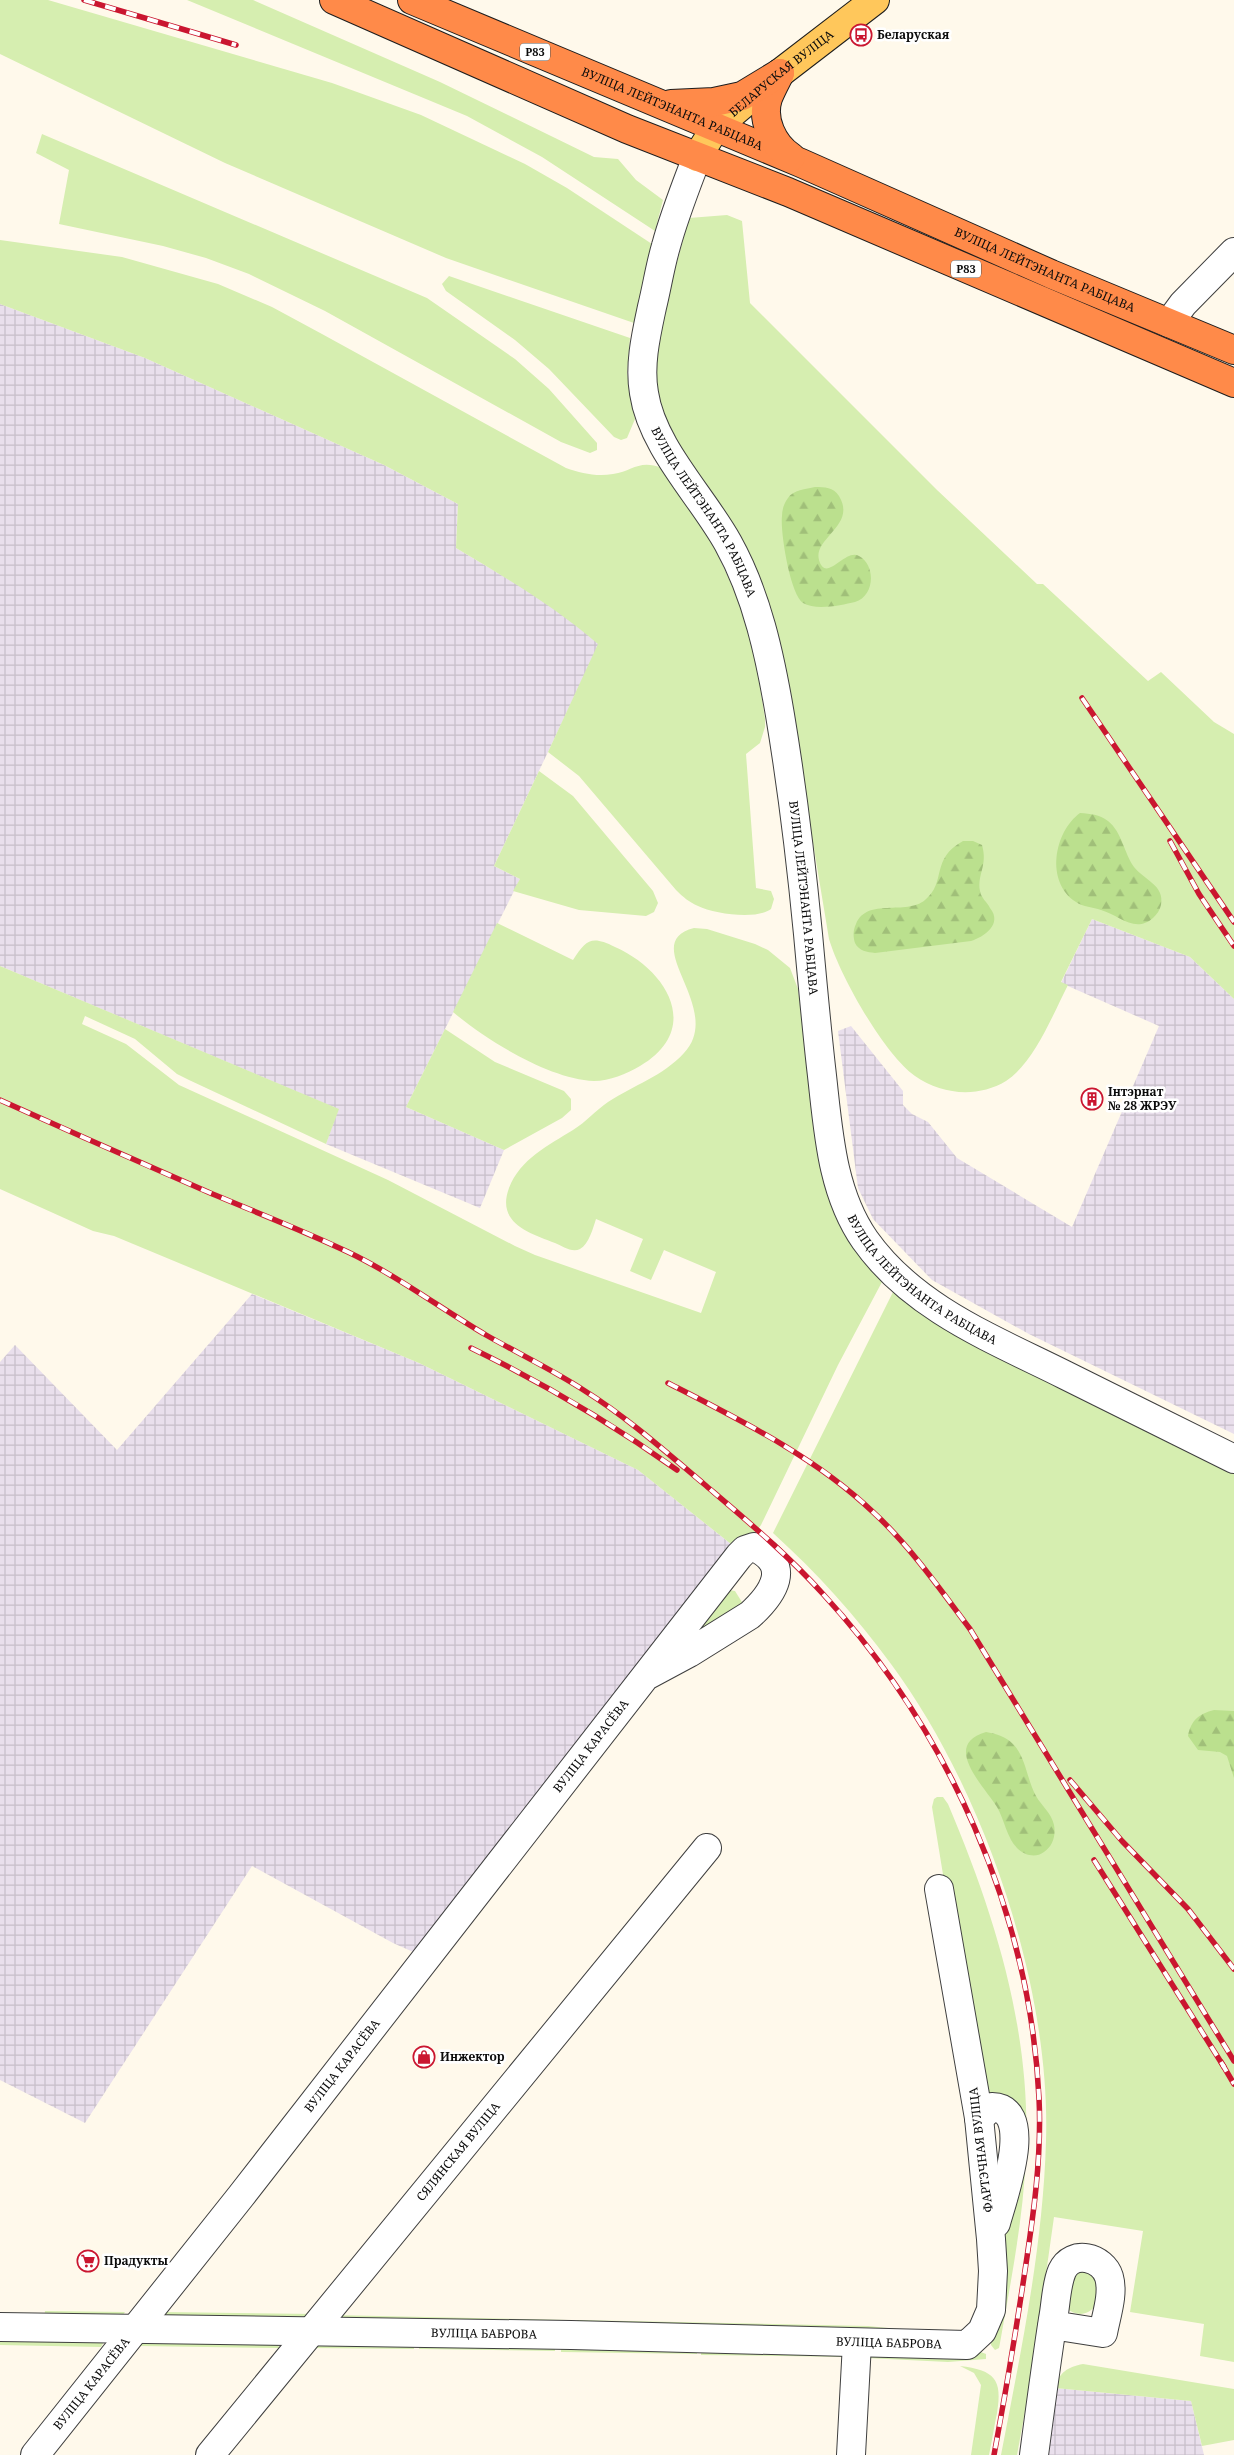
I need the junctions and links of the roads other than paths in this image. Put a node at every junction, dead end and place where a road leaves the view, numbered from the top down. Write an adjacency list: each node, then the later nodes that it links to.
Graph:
1 (334, 0): 7 (highway, Р83)
2 (412, 0): 5 (highway, ВУЛІЦА ЛЕЙТЭНАНТА РАБЦАВА / Р83)
3 (875, 0): 4 (main road, БЕЛАРУСКАЯ ВУЛІЦА)
4 (780, 73): 5 (highway); 6 (main road, БЕЛАРУСКАЯ ВУЛІЦА); 8 (highway)
5 (658, 103): 6 (highway, ВУЛІЦА ЛЕЙТЭНАНТА РАБЦАВА / Р83)
6 (716, 127): 7 (main road, БЕЛАРУСКАЯ ВУЛІЦА); 8 (highway, ВУЛІЦА ЛЕЙТЭНАНТА РАБЦАВА / Р83)
7 (697, 157): 12 (highway, Р83); 13 (street, ВУЛІЦА ЛЕЙТЭНАНТА РАБЦАВА)
8 (801, 163): 10 (highway, ВУЛІЦА ЛЕЙТЭНАНТА РАБЦАВА / Р83)
9 (1234, 252): 10 (street)
10 (1169, 323): 11 (highway, ВУЛІЦА ЛЕЙТЭНАНТА РАБЦАВА / Р83)
11 (1234, 350)
12 (1234, 383)
13 (1234, 1458)
14 (648, 1675): 14 (street, ВУЛІЦА КАРАСЁВА); 19 (street, ВУЛІЦА КАРАСЁВА)
15 (707, 1848): 20 (street, СЯЛЯНСКАЯ ВУЛІЦА)
16 (939, 1889): 22 (street, ФАРТЭЧНАЯ ВУЛІЦА)
17 (1052, 2325): 17 (street); 26 (street)
18 (0, 2327): 19 (street, ВУЛІЦА БАБРОВА)
19 (135, 2330): 20 (street, ВУЛІЦА БАБРОВА); 23 (street, ВУЛІЦА КАРАСЁВА)
20 (312, 2331): 21 (street, ВУЛІЦА БАБРОВА); 24 (street, СЯЛЯНСКАЯ ВУЛІЦА)
21 (857, 2343): 22 (street, ВУЛІЦА БАБРОВА); 25 (street)
22 (967, 2345)
23 (35, 2455)
24 (210, 2455)
25 (852, 2455)
26 (1034, 2455)

